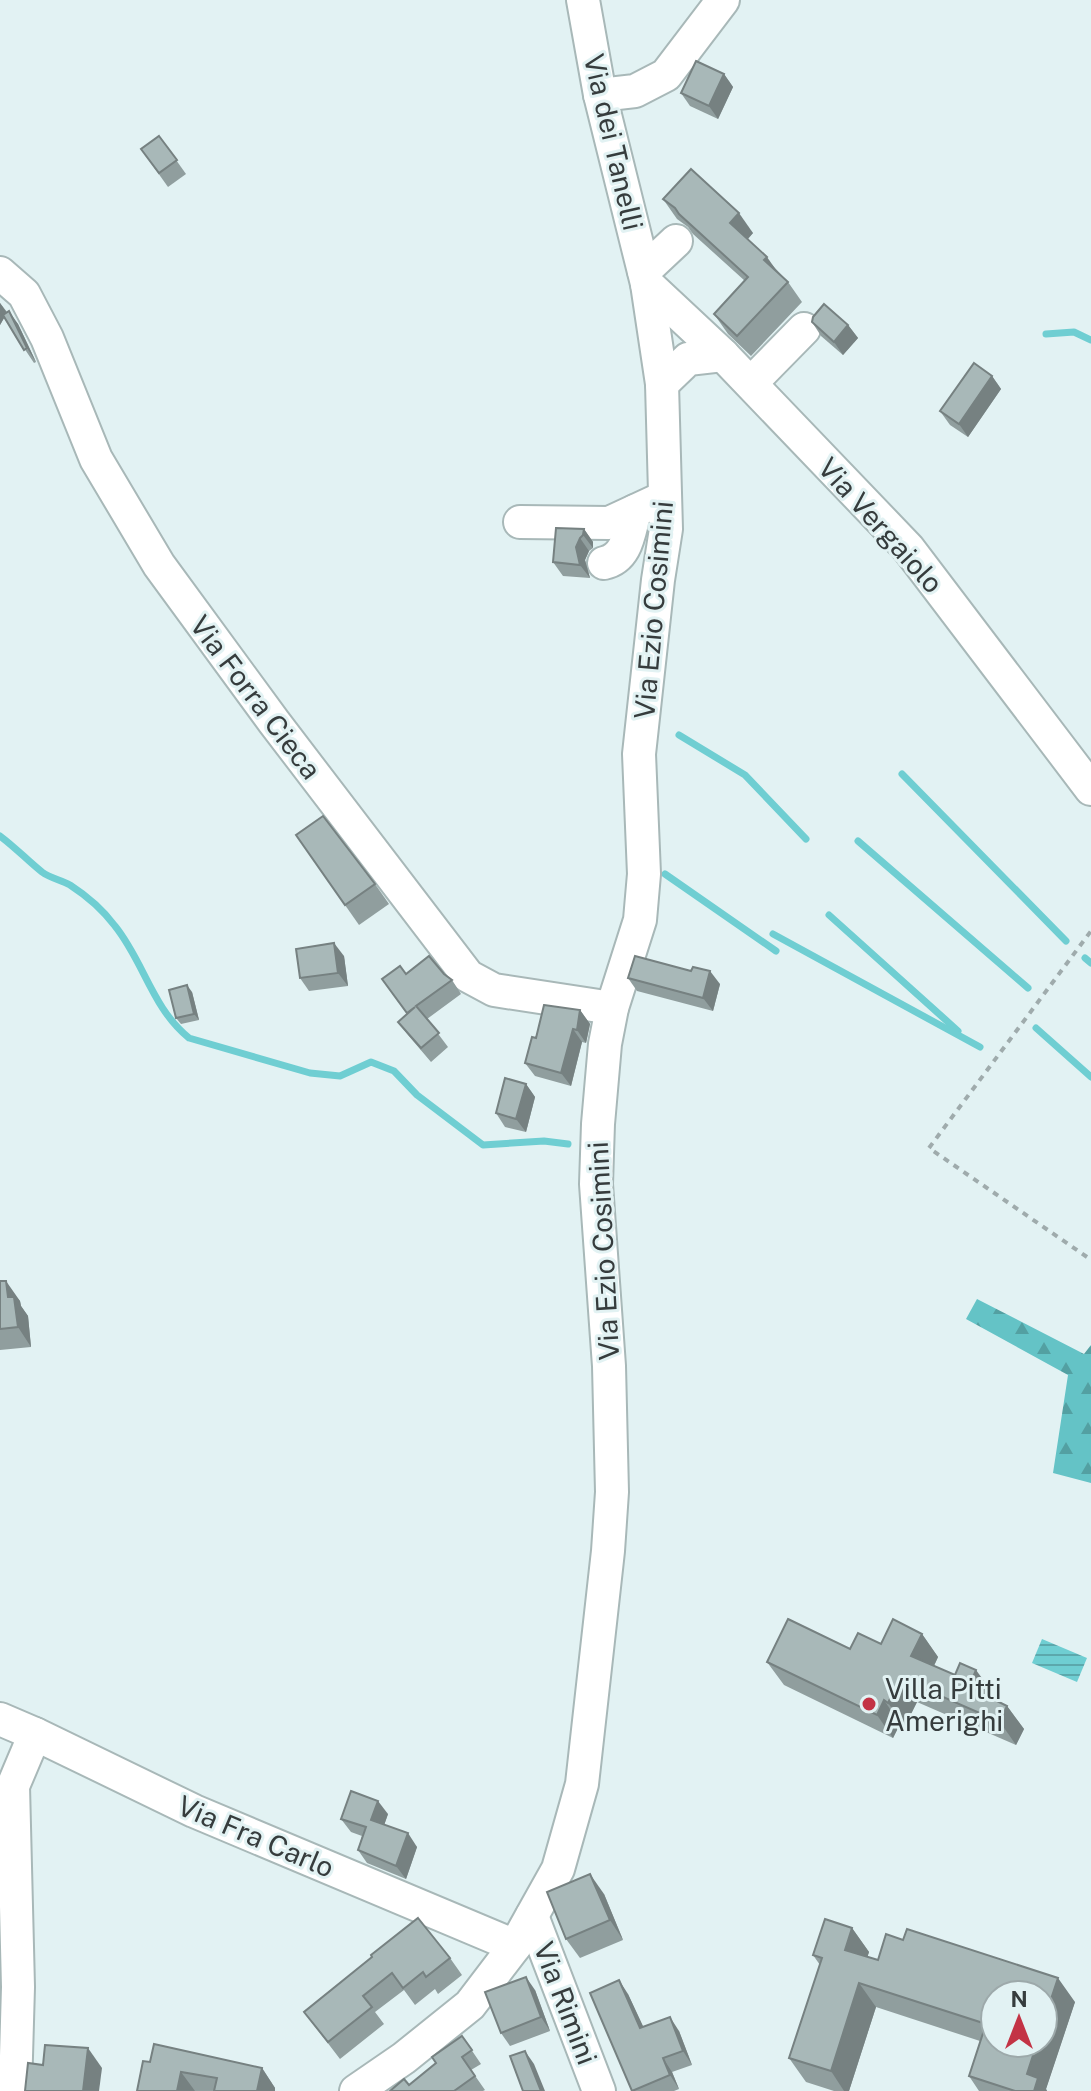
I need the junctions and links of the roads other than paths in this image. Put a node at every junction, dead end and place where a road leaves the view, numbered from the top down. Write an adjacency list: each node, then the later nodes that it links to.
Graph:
1 (583, 0): 3 (street, Via dei Tanelli)
2 (723, 0): 3 (street)
3 (600, 95): 6 (street, Via dei Tanelli)
4 (676, 241): 6 (street)
5 (0, 273): 16 (street, Via Forra Cieca)
6 (645, 277): 8 (street, Via Vergaiolo); 10 (street, Via Ezio Cosimini)
7 (804, 329): 9 (street)
8 (723, 355): 9 (street, Via Vergaiolo); 10 (street)
9 (751, 383): 15 (street, Via Vergaiolo)
10 (662, 384): 11 (street, Via Ezio Cosimini)
11 (665, 497): 12 (street); 16 (street, Via Ezio Cosimini)
12 (635, 511): 13 (street); 14 (street)
13 (520, 522)
14 (604, 563)
15 (1091, 789)
16 (612, 1008): 19 (street, Via Ezio Cosimini)
17 (0, 1719): 18 (street, Via Fra Carlo)
18 (35, 1734): 20 (street, Via Fra Carlo); 21 (street)
19 (532, 1916): 20 (street, Via Ezio Cosimini); 23 (street, Via Rimini)
20 (515, 1946): 22 (street, Via Ezio Cosimini)
21 (15, 2091)
22 (356, 2091)
23 (599, 2091)

